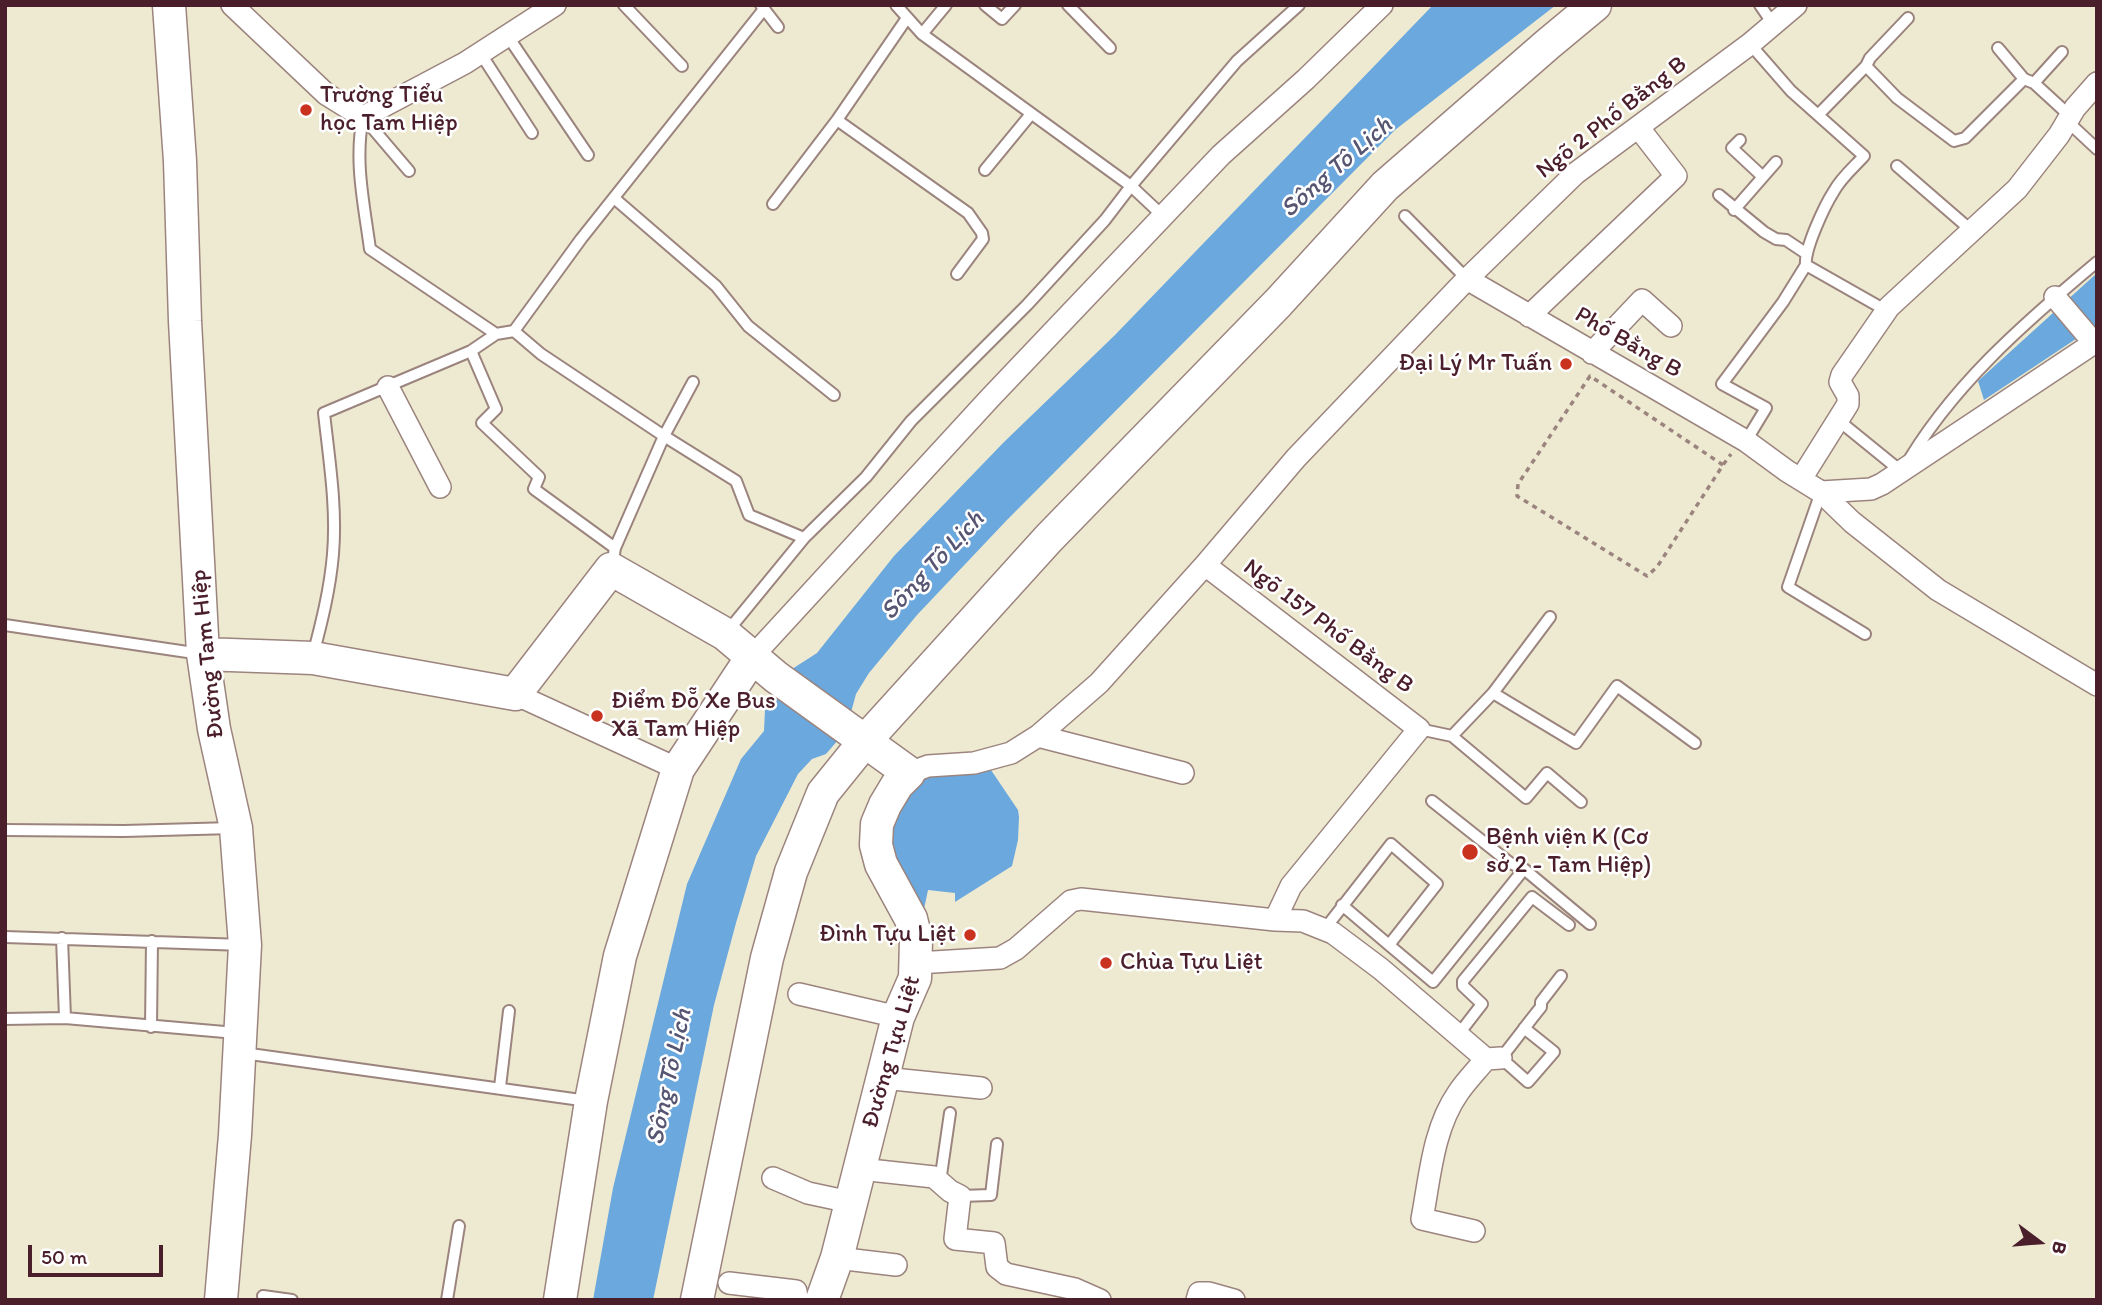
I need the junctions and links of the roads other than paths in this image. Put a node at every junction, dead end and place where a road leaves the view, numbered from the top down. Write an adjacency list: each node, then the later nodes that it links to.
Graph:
1 (232, 5): 33 (street)
2 (555, 5): 21 (street)
3 (624, 5): 27 (lane)
4 (897, 5): 16 (lane)
5 (946, 5): 20 (lane)
6 (985, 5): 7 (lane)
7 (1014, 5)
8 (1068, 5): 23 (lane)
9 (1299, 5): 46 (lane)
10 (1382, 5): 52 (street)
11 (1595, 5): 90 (street)
12 (1760, 5): 18 (lane)
13 (1796, 5): 18 (street, Ngõ 2 Phố Bằng B)
14 (763, 7): 19 (lane); 48 (lane)
15 (172, 9): 83 (street, Đường Tam Hiệp)
16 (907, 18): 20 (lane); 35 (lane)
17 (1908, 18): 28 (lane)
18 (1773, 23): 22 (street, Ngõ 2 Phố Bằng B)
19 (778, 27)
20 (922, 34): 31 (lane)
21 (507, 35): 26 (street); 40 (lane)
22 (1750, 44): 32 (lane); 36 (street, Ngõ 2 Phố Bằng B)
23 (1110, 48)
24 (1998, 48): 29 (lane)
25 (2062, 52): 29 (lane)
26 (481, 54): 33 (street); 37 (lane)
27 (682, 66)
28 (1866, 66): 29 (lane); 32 (lane)
29 (2029, 81): 34 (lane)
30 (2097, 83): 34 (street)
31 (1031, 114): 43 (lane); 46 (lane)
32 (1819, 114): 54 (lane)
33 (363, 117): 44 (lane); 63 (lane)
34 (2068, 118): 39 (lane); 53 (street)
35 (837, 120): 49 (lane); 56 (lane)
36 (1638, 127): 57 (street, Ngõ 2 Phố Bằng B); 60 (street)
37 (532, 133)
38 (1740, 140): 45 (lane)
39 (2097, 149)
40 (588, 155)
41 (1776, 162): 45 (lane)
42 (1897, 166): 53 (lane)
43 (985, 170)
44 (409, 171)
45 (1762, 176): 50 (lane)
46 (1131, 186): 52 (lane); 76 (lane)
47 (1719, 195): 50 (lane)
48 (614, 198): 62 (lane); 68 (lane)
49 (773, 204)
50 (1734, 209): 54 (lane)
51 (1405, 216): 57 (lane)
52 (1164, 217): 85 (street)
53 (1972, 231): 59 (street)
54 (1807, 259): 59 (lane); 71 (lane)
55 (2097, 262): 58 (lane)
56 (957, 274)
57 (1467, 279): 60 (street, Phố Bằng B); 78 (street)
58 (2056, 299): 72 (lane); 72 (street)
59 (1887, 311): 69 (street)
60 (1530, 316): 65 (street, Phố Bằng B)
61 (1671, 326): 65 (street)
62 (514, 331): 63 (lane); 70 (lane)
63 (496, 334): 64 (lane)
64 (471, 351): 67 (lane); 77 (lane)
65 (1592, 353): 71 (street, Phố Bằng B)
66 (694, 382): 70 (lane)
67 (388, 387): 74 (street); 84 (lane)
68 (834, 395)
69 (1838, 420): 72 (lane); 73 (street)
70 (664, 436): 76 (lane); 77 (lane)
71 (1743, 440): 73 (street, Phố Bằng B)
72 (1902, 472): 75 (street)
73 (1801, 479): 75 (street, Phố Bằng B)
74 (440, 487)
75 (1821, 492): 82 (lane); 86 (street, Phố Bằng B)
76 (804, 538): 81 (lane)
77 (613, 558): 81 (street); 88 (street)
78 (1205, 565): 89 (street, Ngõ 157 Phố Bằng B); 91 (street)
79 (1550, 617): 87 (lane)
80 (5, 625): 83 (lane)
81 (725, 634): 85 (street)
82 (1865, 634)
83 (203, 654): 84 (street); 99 (street, Đường Tam Hiệp)
84 (313, 658): 88 (street)
85 (764, 667): 90 (street); 94 (street)
86 (2097, 685)
87 (1493, 693): 92 (lane); 93 (lane)
88 (515, 694): 94 (street)
89 (1419, 730): 92 (lane); 103 (street)
90 (856, 734): 95 (street); 145 (street)
91 (1038, 736): 95 (street); 96 (street)
92 (1452, 736): 98 (lane)
93 (1695, 743)
94 (678, 769): 127 (street)
95 (909, 773): 112 (street, Đường Tựu Liệt)
96 (1184, 773)
97 (1432, 801): 101 (lane)
98 (1581, 802)
99 (236, 828): 100 (lane); 110 (street, Đường Tam Hiệp)
100 (5, 831)
101 (1524, 869): 104 (lane); 111 (lane)
102 (1342, 905): 106 (lane); 111 (lane); 111 (lane)
103 (1275, 920): 106 (street); 112 (street)
104 (1590, 924)
105 (1569, 925): 121 (lane)
106 (1324, 930): 121 (street)
107 (5, 937): 108 (lane)
108 (62, 938): 109 (lane); 117 (lane)
109 (152, 941): 110 (lane); 119 (lane)
110 (245, 945): 122 (street, Đường Tam Hiệp)
111 (1389, 945)
112 (916, 963): 116 (street, Đường Tựu Liệt)
113 (1561, 976): 120 (lane)
114 (799, 994): 116 (street)
115 (509, 1011): 125 (lane)
116 (898, 1017): 124 (street, Đường Tựu Liệt)
117 (65, 1018): 118 (lane); 119 (lane)
118 (5, 1019)
119 (151, 1027): 122 (lane)
120 (1524, 1028): 123 (lane); 123 (lane)
121 (1458, 1035): 123 (street)
122 (240, 1043): 125 (lane); 141 (street, Đường Tam Hiệp)
123 (1493, 1058): 136 (street)
124 (883, 1078): 126 (street); 130 (street, Đường Tựu Liệt)
125 (500, 1087): 127 (lane)
126 (981, 1088)
127 (592, 1101): 144 (street)
128 (950, 1113): 132 (lane)
129 (997, 1144): 133 (lane)
130 (860, 1169): 132 (street); 134 (street, Đường Tựu Liệt)
131 (773, 1178): 134 (street)
132 (940, 1182): 133 (street)
133 (960, 1196): 148 (street)
134 (850, 1202): 137 (street, Đường Tựu Liệt)
135 (459, 1226): 143 (lane)
136 (1475, 1231)
137 (837, 1258): 138 (street); 147 (street, Đường Tựu Liệt)
138 (896, 1265)
139 (729, 1283): 146 (street)
140 (263, 1296): 142 (lane)
141 (221, 1300)
142 (292, 1300)
143 (447, 1300)
144 (560, 1300)
145 (697, 1300)
146 (797, 1300)
147 (822, 1300)
148 (1100, 1300)
149 (1197, 1300): 150 (street)
150 (1234, 1300)

